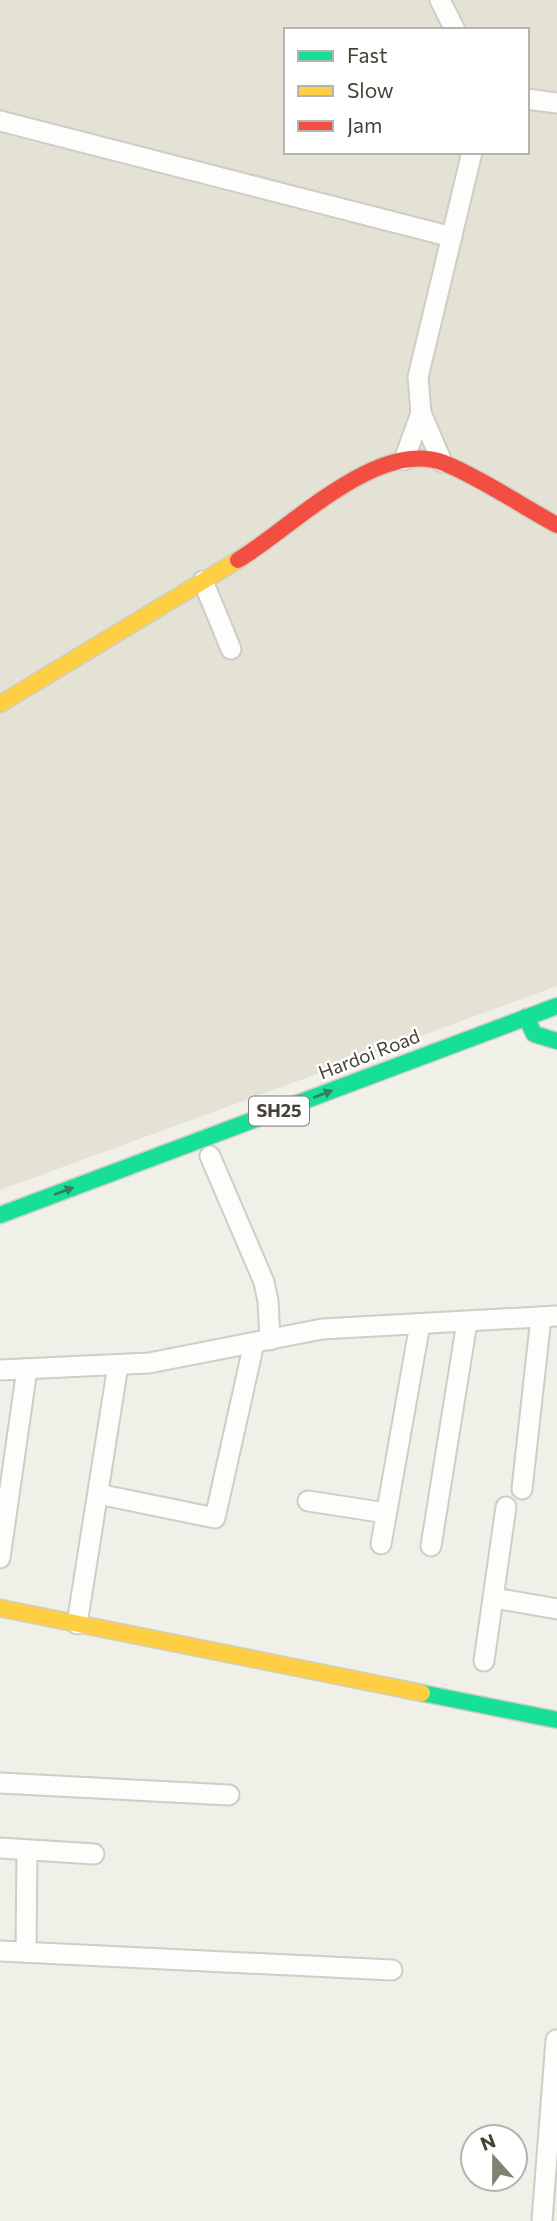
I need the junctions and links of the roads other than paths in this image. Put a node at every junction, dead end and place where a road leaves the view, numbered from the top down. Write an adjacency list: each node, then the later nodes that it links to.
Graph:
1 (440, 0): 2 (street)
2 (454, 28)
3 (529, 99): 4 (street)
4 (557, 103)
5 (0, 121): 7 (street)
6 (472, 154): 7 (street)
7 (452, 237): 8 (street)
8 (421, 413): 9 (street); 10 (street)
9 (404, 460): 10 (street); 12 (street)
10 (442, 462): 11 (street)
11 (557, 525)
12 (203, 581): 13 (street); 14 (street)
13 (231, 649)
14 (0, 704)
15 (557, 1006): 16 (street, Hardoi Road / SH25)
16 (526, 1017): 18 (street); 21 (street, Hardoi Road / SH25, one-way to 16)
17 (557, 1026): 18 (street)
18 (528, 1037): 19 (street)
19 (557, 1041)
20 (209, 1156): 25 (street)
21 (0, 1215)
22 (549, 1317): 23 (street); 30 (street)
23 (467, 1322): 24 (street); 36 (street)
24 (421, 1324): 25 (street); 34 (street)
25 (262, 1341): 26 (street); 31 (street)
26 (118, 1365): 27 (street); 31 (street)
27 (27, 1369): 28 (street); 29 (street)
28 (0, 1370)
29 (6, 1473): 37 (street)
30 (522, 1489)
31 (97, 1494): 41 (street)
32 (308, 1501): 34 (street)
33 (506, 1507): 38 (street)
34 (386, 1513): 35 (street)
35 (381, 1544)
36 (431, 1546)
37 (0, 1558)
38 (494, 1598): 40 (street); 42 (street)
39 (0, 1608): 41 (street)
40 (557, 1609)
41 (77, 1624): 43 (street)
42 (484, 1661)
43 (557, 1720)
44 (0, 1783): 45 (street)
45 (229, 1795)
46 (0, 1848): 47 (street)
47 (27, 1850): 48 (street); 50 (street)
48 (94, 1854)
49 (0, 1951): 50 (street)
50 (26, 1952): 51 (street)
51 (392, 1970)
52 (556, 2040): 53 (street)
53 (554, 2108): 54 (street)
54 (542, 2221)

